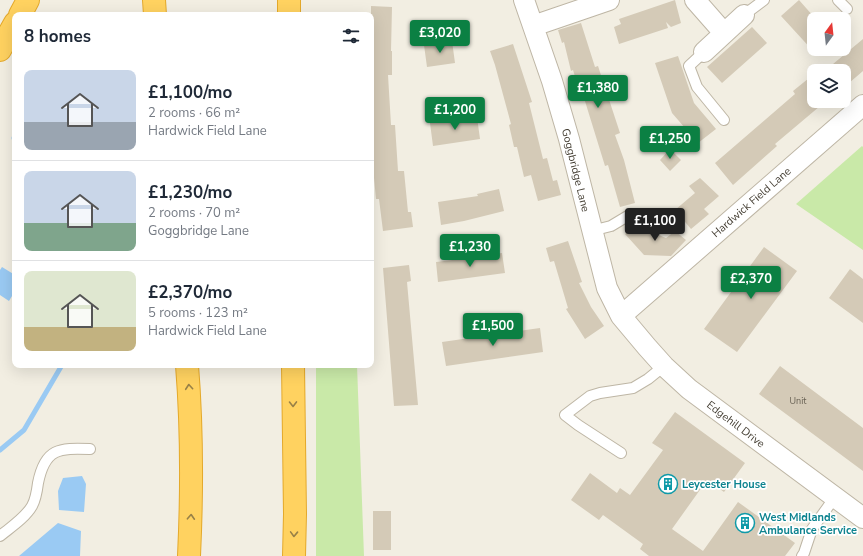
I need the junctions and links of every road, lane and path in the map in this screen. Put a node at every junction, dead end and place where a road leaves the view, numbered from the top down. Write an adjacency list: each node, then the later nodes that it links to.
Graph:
1 (28, 0): 10 (highway)
2 (154, 0): 11 (highway)
3 (289, 0): 12 (highway)
4 (524, 0): 14 (street, Goggbridge Lane)
5 (609, 0): 14 (street)
6 (694, 0): 16 (street)
7 (764, 0): 13 (lane)
8 (838, 0): 9 (lane)
9 (847, 9)
10 (22, 12)
11 (155, 12)
12 (289, 12)
13 (744, 16): 16 (street)
14 (533, 26): 22 (street, Goggbridge Lane)
15 (12, 28): 17 (highway)
16 (724, 33): 18 (street)
17 (0, 50)
18 (704, 52): 20 (lane)
19 (859, 116): 23 (street, Hardwick Field Lane)
20 (724, 120)
21 (631, 214): 22 (lane)
22 (591, 231): 23 (street, Goggbridge Lane)
23 (621, 316): 24 (street, Edgehill Drive)
24 (664, 366): 28 (lane); 29 (street, Edgehill Drive)
25 (187, 368): 32 (highway, one-way to 25)
26 (293, 368): 33 (highway, one-way to 33)
27 (90, 449): 31 (lane)
28 (621, 453)
29 (835, 497): 30 (street, Edgehill Drive); 34 (lane)
30 (863, 518)
31 (0, 536)
32 (189, 556)
33 (294, 556)
34 (802, 556)

